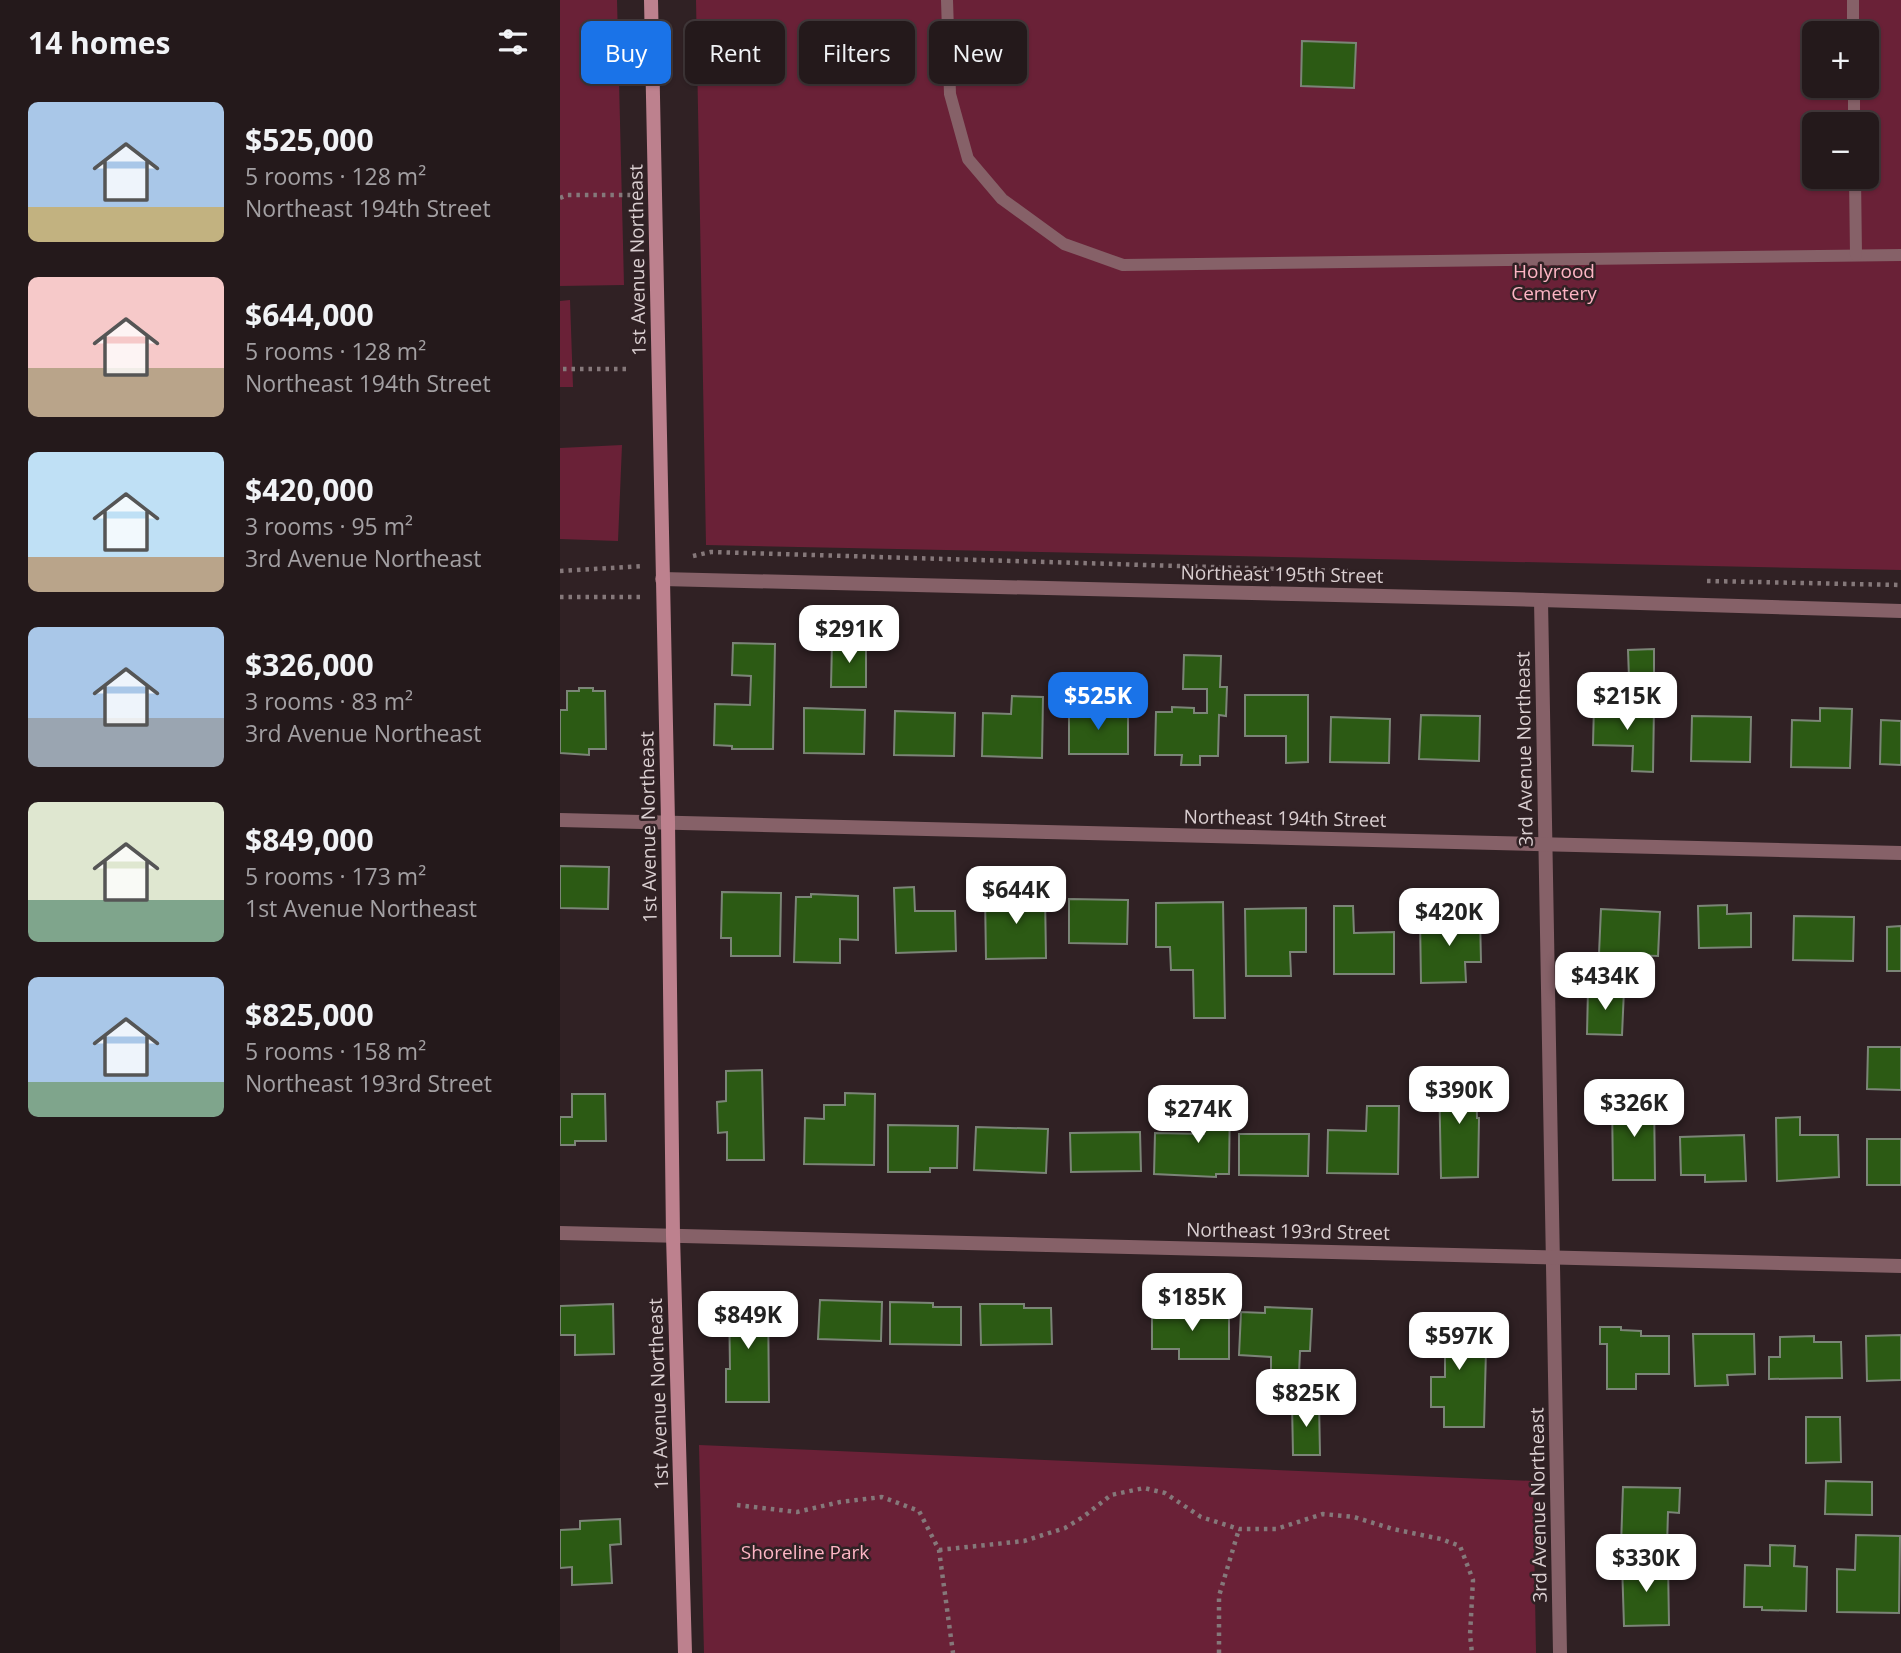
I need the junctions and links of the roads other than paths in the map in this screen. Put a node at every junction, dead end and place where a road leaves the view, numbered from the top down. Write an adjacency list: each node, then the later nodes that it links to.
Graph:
1 (651, 0): 8 (street, 1st Avenue Northeast)
2 (947, 0): 6 (lane)
3 (1853, 0): 4 (lane)
4 (1853, 21)
5 (1855, 189): 6 (lane)
6 (1856, 255): 7 (lane)
7 (1901, 255)
8 (662, 579): 9 (street, Northeast 195th Street); 12 (street, 1st Avenue Northeast)
9 (1541, 600): 10 (street, Northeast 195th Street); 13 (street, 3rd Avenue Northeast)
10 (1901, 611)
11 (560, 820): 12 (street, Northeast 194th Street)
12 (668, 822): 13 (street, Northeast 194th Street); 16 (street, 1st Avenue Northeast)
13 (1545, 844): 14 (street, Northeast 194th Street); 17 (street, 3rd Avenue Northeast)
14 (1901, 853)
15 (560, 1233): 16 (street, Northeast 193rd Street)
16 (673, 1236): 17 (street, Northeast 193rd Street); 19 (street, 1st Avenue Northeast)
17 (1553, 1256): 18 (street, Northeast 193rd Street); 20 (street, 3rd Avenue Northeast)
18 (1901, 1266)
19 (685, 1653)
20 (1560, 1653)

